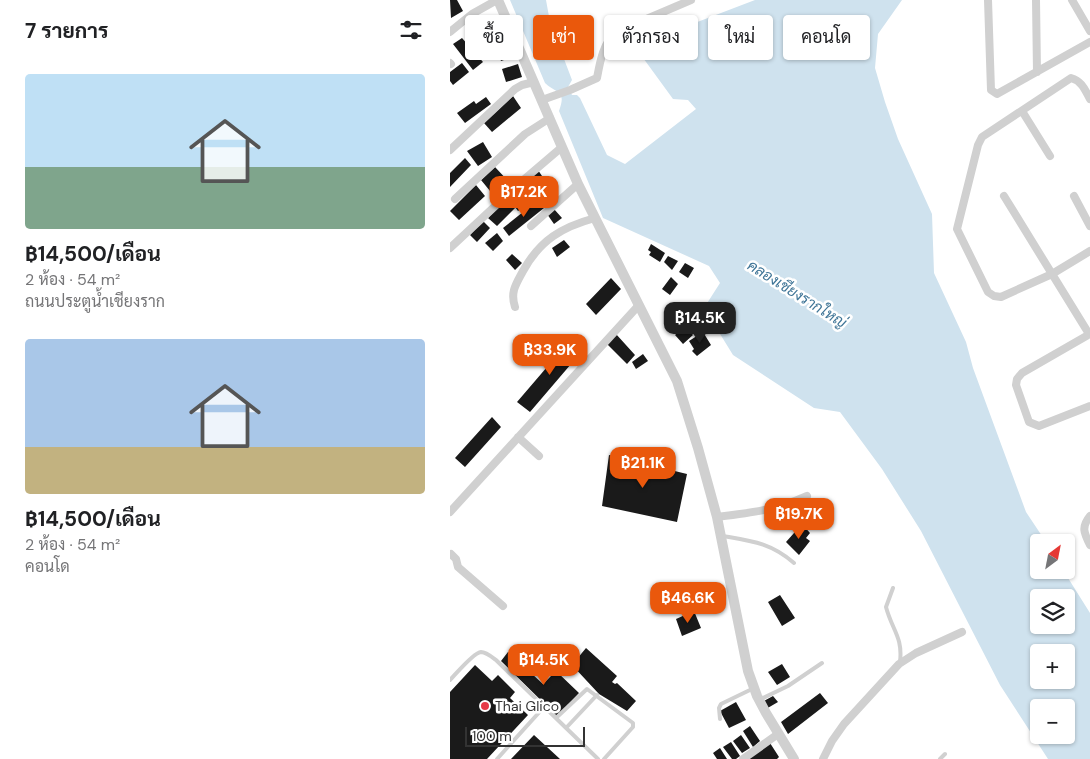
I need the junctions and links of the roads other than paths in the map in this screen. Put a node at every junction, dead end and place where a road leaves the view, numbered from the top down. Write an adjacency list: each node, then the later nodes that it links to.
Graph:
1 (498, 0): 7 (street); 10 (street)
2 (691, 0): 12 (street)
3 (988, 0): 9 (street)
4 (1036, 0): 9 (street)
5 (1072, 0): 6 (street)
6 (1090, 31)
7 (450, 32)
8 (1090, 42): 9 (street)
9 (1037, 72)
10 (534, 82): 12 (street); 16 (street)
11 (1090, 99): 13 (street)
12 (542, 100): 14 (street)
13 (1022, 111): 17 (street); 27 (street)
14 (550, 118): 15 (street); 21 (street)
15 (562, 147): 18 (street); 25 (street)
16 (450, 150)
17 (1050, 156)
18 (578, 184): 22 (street); 23 (street)
19 (1004, 196): 27 (street)
20 (1074, 196): 24 (street)
21 (455, 199)
22 (595, 218): 28 (street); 29 (street)
23 (532, 226)
24 (1090, 226)
25 (450, 248)
26 (1090, 251): 27 (street)
27 (1052, 274): 30 (street)
28 (639, 305): 32 (street); 37 (street)
29 (515, 307)
30 (1089, 334): 31 (street)
31 (1090, 406)
32 (518, 437): 33 (street); 35 (street)
33 (539, 456)
34 (807, 496): 37 (street)
35 (450, 512)
36 (1090, 516): 39 (street)
37 (717, 518): 38 (street)
38 (720, 536): 41 (lane); 50 (street)
39 (1090, 545)
40 (450, 554): 44 (street)
41 (794, 563)
42 (893, 588): 48 (lane)
43 (717, 597): 45 (lane)
44 (503, 606)
45 (701, 607)
46 (962, 632): 48 (street)
47 (822, 663): 52 (lane)
48 (900, 664): 64 (street)
49 (450, 680): 53 (lane)
50 (754, 688): 52 (street); 55 (lane)
51 (597, 695): 54 (lane); 56 (lane); 61 (lane)
52 (759, 700): 57 (street)
53 (544, 707): 54 (lane); 59 (lane)
54 (556, 718): 56 (lane)
55 (720, 719)
56 (566, 728): 60 (lane)
57 (778, 734): 62 (street); 63 (street)
58 (945, 754): 65 (lane)
59 (496, 759)
60 (598, 759)
61 (604, 759)
62 (743, 759)
63 (794, 759)
64 (823, 759)
65 (940, 759)

